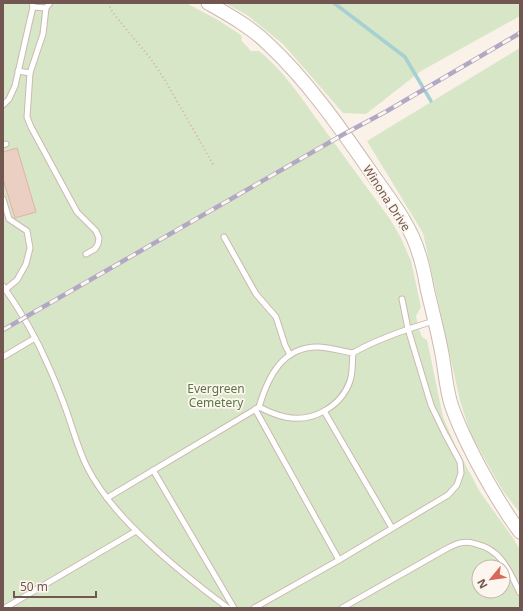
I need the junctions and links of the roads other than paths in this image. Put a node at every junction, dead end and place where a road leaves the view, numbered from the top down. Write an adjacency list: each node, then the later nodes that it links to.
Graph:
1 (208, 3): 12 (street, Winona Drive)
2 (32, 5): 3 (lane); 4 (lane)
3 (48, 5): 5 (lane)
4 (18, 71): 5 (lane); 6 (lane)
5 (30, 73): 9 (lane)
6 (3, 105)
7 (3, 199): 10 (lane)
8 (224, 237): 16 (lane)
9 (86, 254)
10 (4, 288): 14 (lane)
11 (402, 299): 13 (lane)
12 (435, 321): 13 (lane); 24 (street, Winona Drive)
13 (408, 330): 15 (lane); 22 (lane)
14 (35, 338): 17 (lane); 21 (lane)
15 (353, 353): 16 (lane); 19 (lane)
16 (290, 355): 18 (lane)
17 (3, 357)
18 (257, 408): 19 (lane); 20 (lane); 25 (lane)
19 (324, 411): 22 (lane)
20 (153, 470): 21 (lane); 29 (lane)
21 (107, 498): 23 (lane)
22 (392, 528): 25 (lane)
23 (136, 531): 27 (lane); 28 (lane)
24 (520, 532)
25 (339, 560): 30 (lane)
26 (520, 593): 31 (lane)
27 (5, 608)
28 (228, 608)
29 (234, 608)
30 (254, 608)
31 (342, 608)

